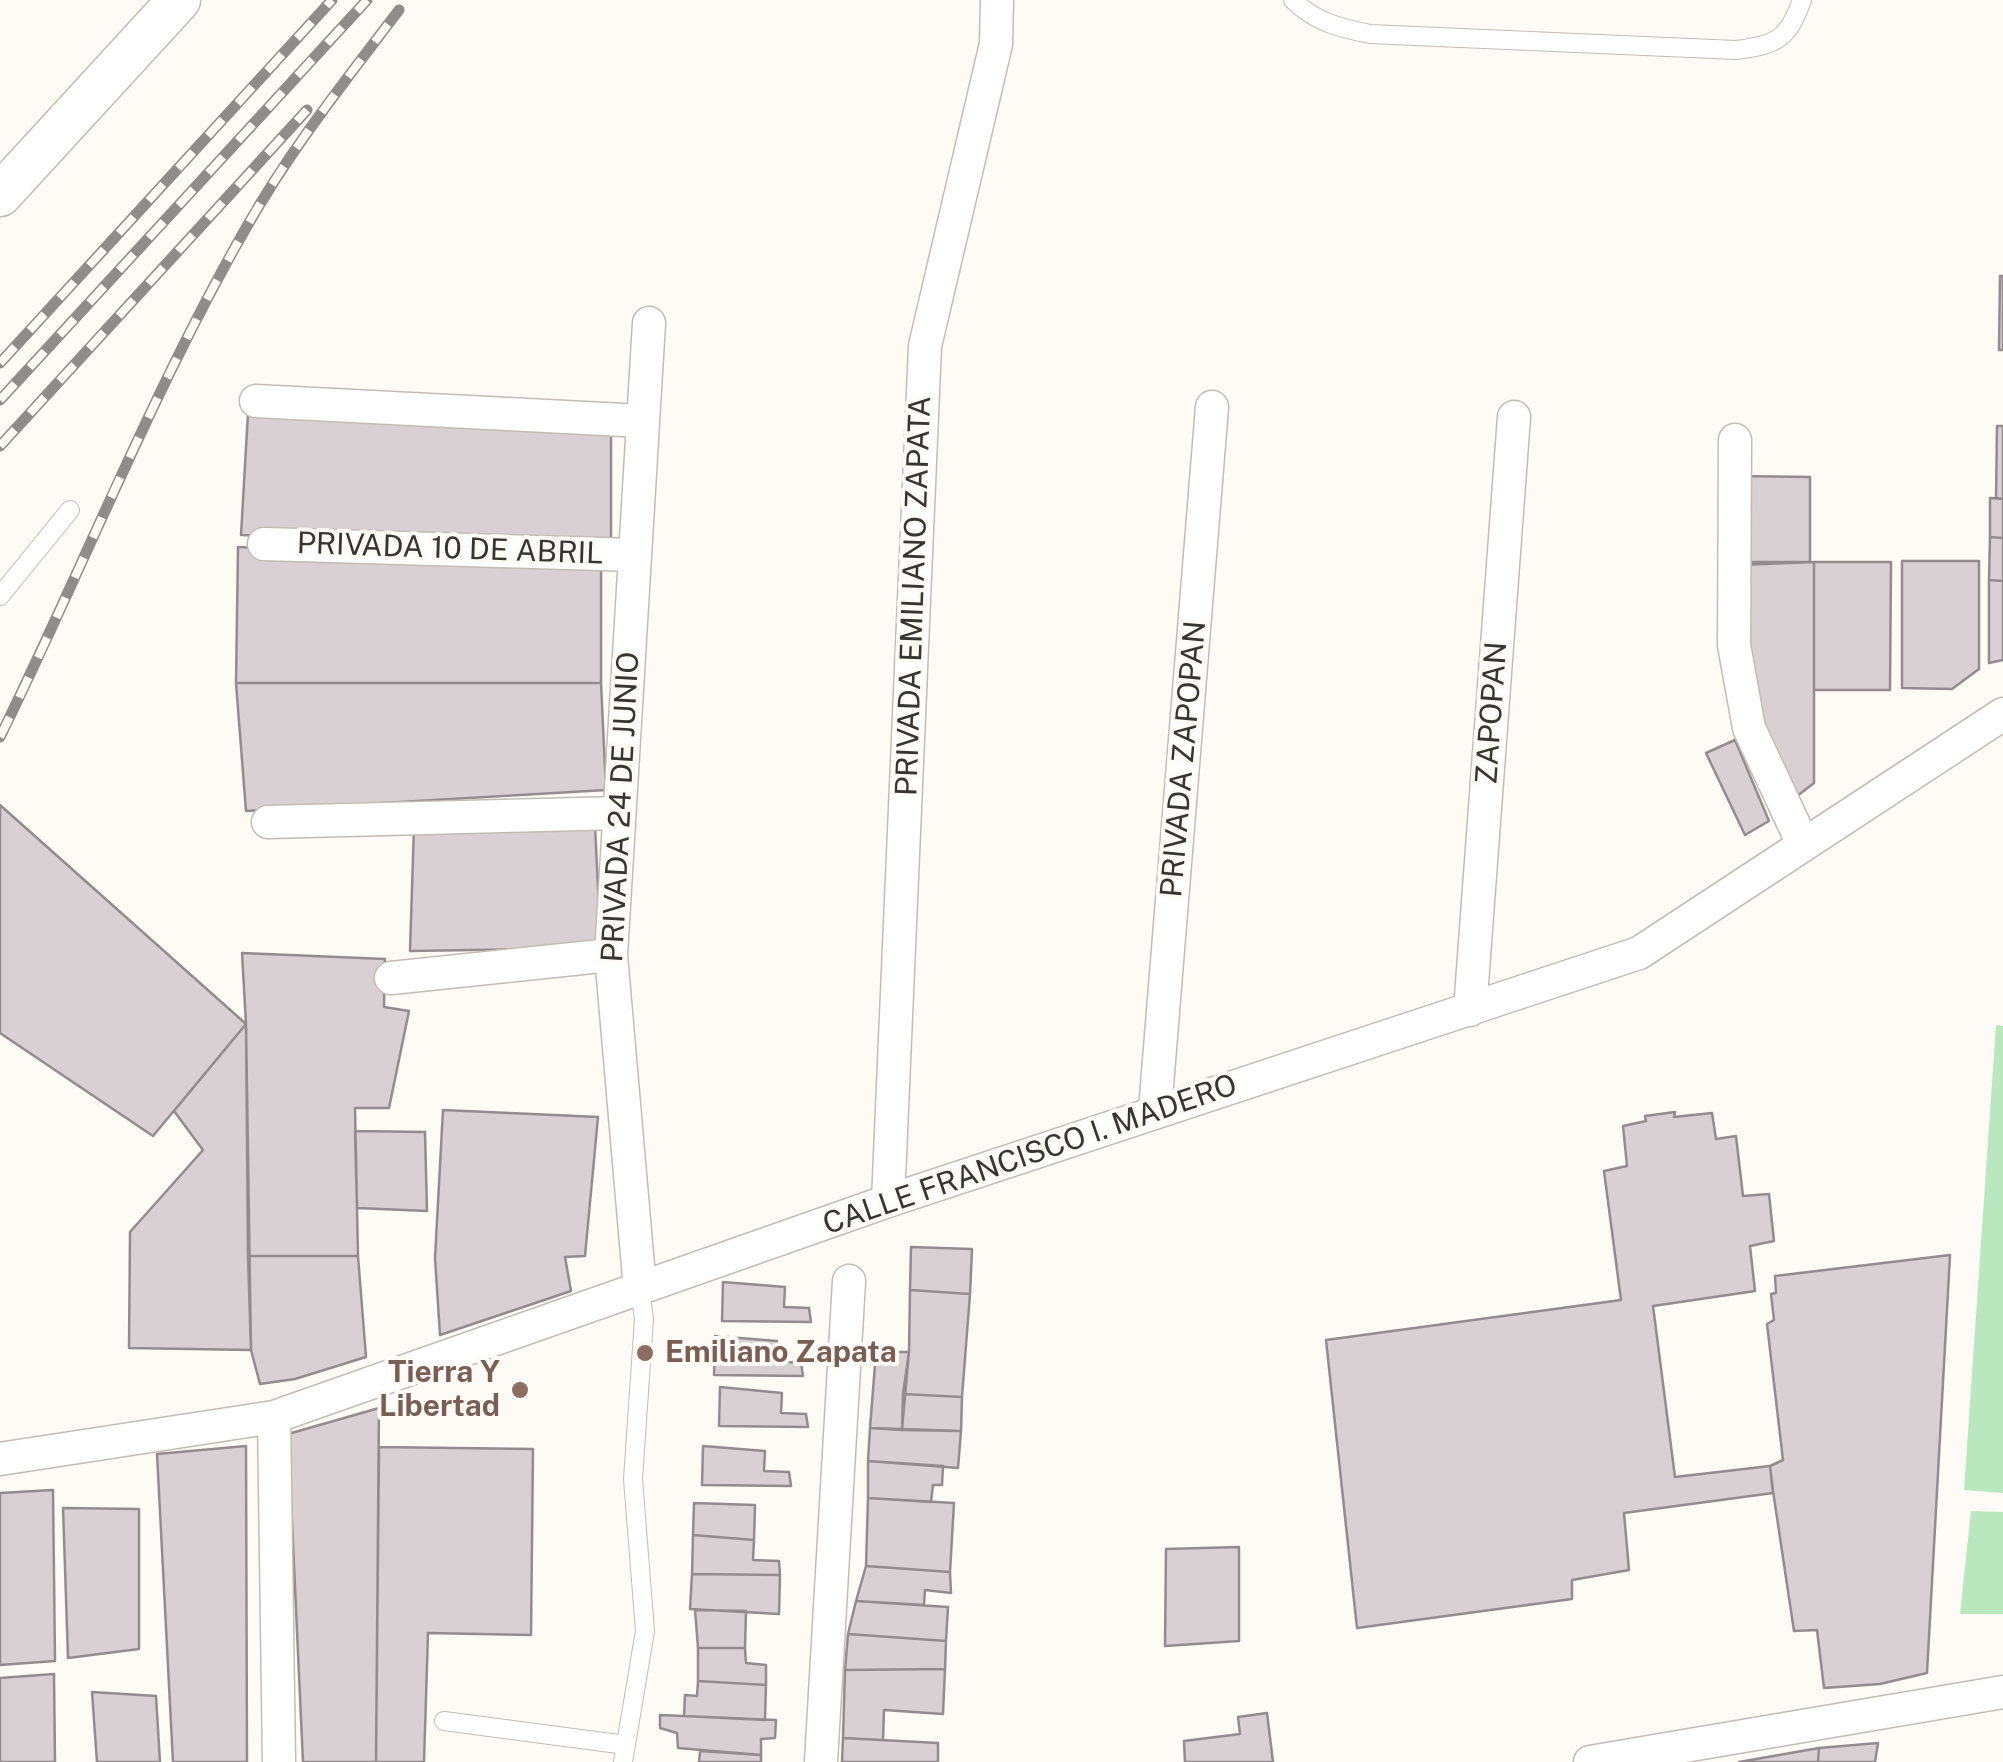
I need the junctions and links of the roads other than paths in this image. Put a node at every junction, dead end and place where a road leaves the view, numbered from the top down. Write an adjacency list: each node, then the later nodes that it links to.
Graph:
1 (179, 0): 5 (street)
2 (997, 0): 24 (street, PRIVADA EMILIANO ZAPATA)
3 (1293, 0): 4 (lane)
4 (1802, 0)
5 (0, 195)
6 (648, 323): 10 (street, PRIVADA 24 DE JUNIO)
7 (256, 401): 10 (street)
8 (1212, 407): 23 (street, PRIVADA ZAPOPAN)
9 (1514, 417): 22 (street, ZAPOPAN)
10 (643, 421): 14 (street, PRIVADA 24 DE JUNIO)
11 (1735, 440): 19 (street)
12 (70, 510): 15 (lane)
13 (264, 544): 14 (street, PRIVADA 10 DE ABRIL)
14 (635, 554): 17 (street, PRIVADA 24 DE JUNIO)
15 (0, 596)
16 (2003, 714): 19 (street, CALLE FRANCISCO I. MADERO)
17 (619, 813): 18 (street); 20 (street, PRIVADA 24 DE JUNIO)
18 (268, 822)
19 (1803, 844): 22 (street, CALLE FRANCISCO I. MADERO)
20 (611, 955): 21 (street); 26 (street, PRIVADA 24 DE JUNIO)
21 (391, 978)
22 (1470, 1010): 23 (street, CALLE FRANCISCO I. MADERO)
23 (1155, 1110): 24 (street, CALLE FRANCISCO I. MADERO)
24 (888, 1200): 26 (street, CALLE FRANCISCO I. MADERO)
25 (848, 1281): 33 (street)
26 (640, 1289): 27 (street, CALLE FRANCISCO I. MADERO); 31 (lane)
27 (274, 1417): 28 (street, CALLE FRANCISCO I. MADERO); 32 (street)
28 (0, 1459)
29 (2003, 1692): 34 (street)
30 (444, 1722): 31 (lane)
31 (624, 1753)
32 (279, 1762)
33 (821, 1762)
34 (1590, 1762)

